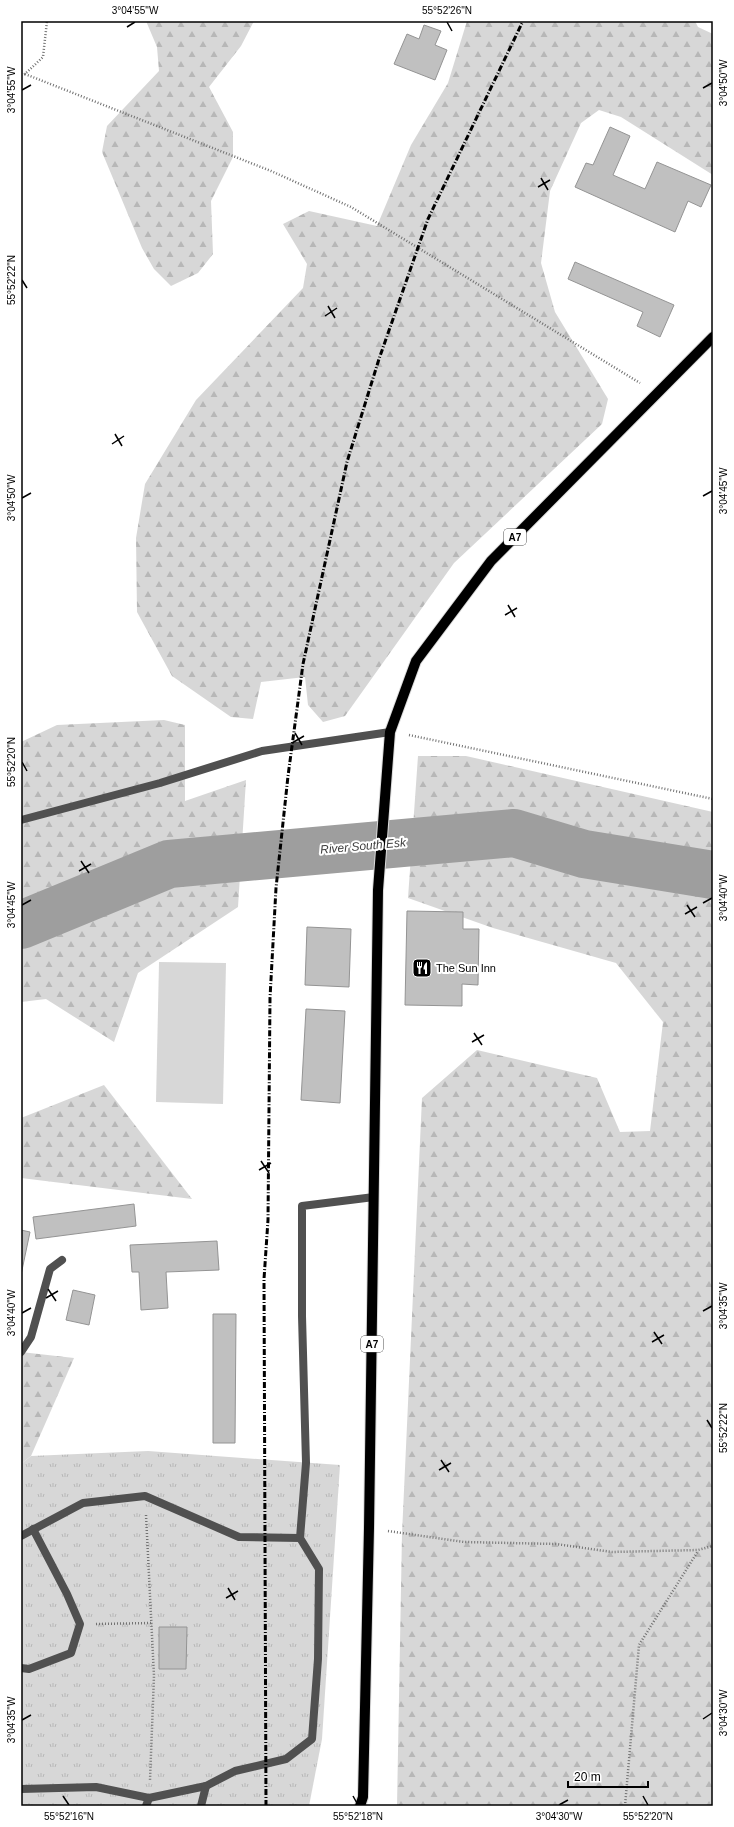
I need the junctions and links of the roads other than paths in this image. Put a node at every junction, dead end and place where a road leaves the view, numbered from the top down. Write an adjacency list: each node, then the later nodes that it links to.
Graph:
1 (713, 337): 2 (main road, A7)
2 (390, 732): 3 (street); 4 (main road, A7)
3 (21, 820)
4 (374, 1197): 9 (street); 16 (main road, A7)
5 (62, 1260): 6 (street)
6 (21, 1352)
7 (33, 1529): 8 (street); 9 (street); 10 (street)
8 (21, 1536)
9 (300, 1538): 11 (street)
10 (21, 1668)
11 (206, 1786): 13 (street); 15 (street)
12 (21, 1788): 13 (street)
13 (149, 1798): 14 (street)
14 (146, 1806)
15 (201, 1806)
16 (360, 1806)

